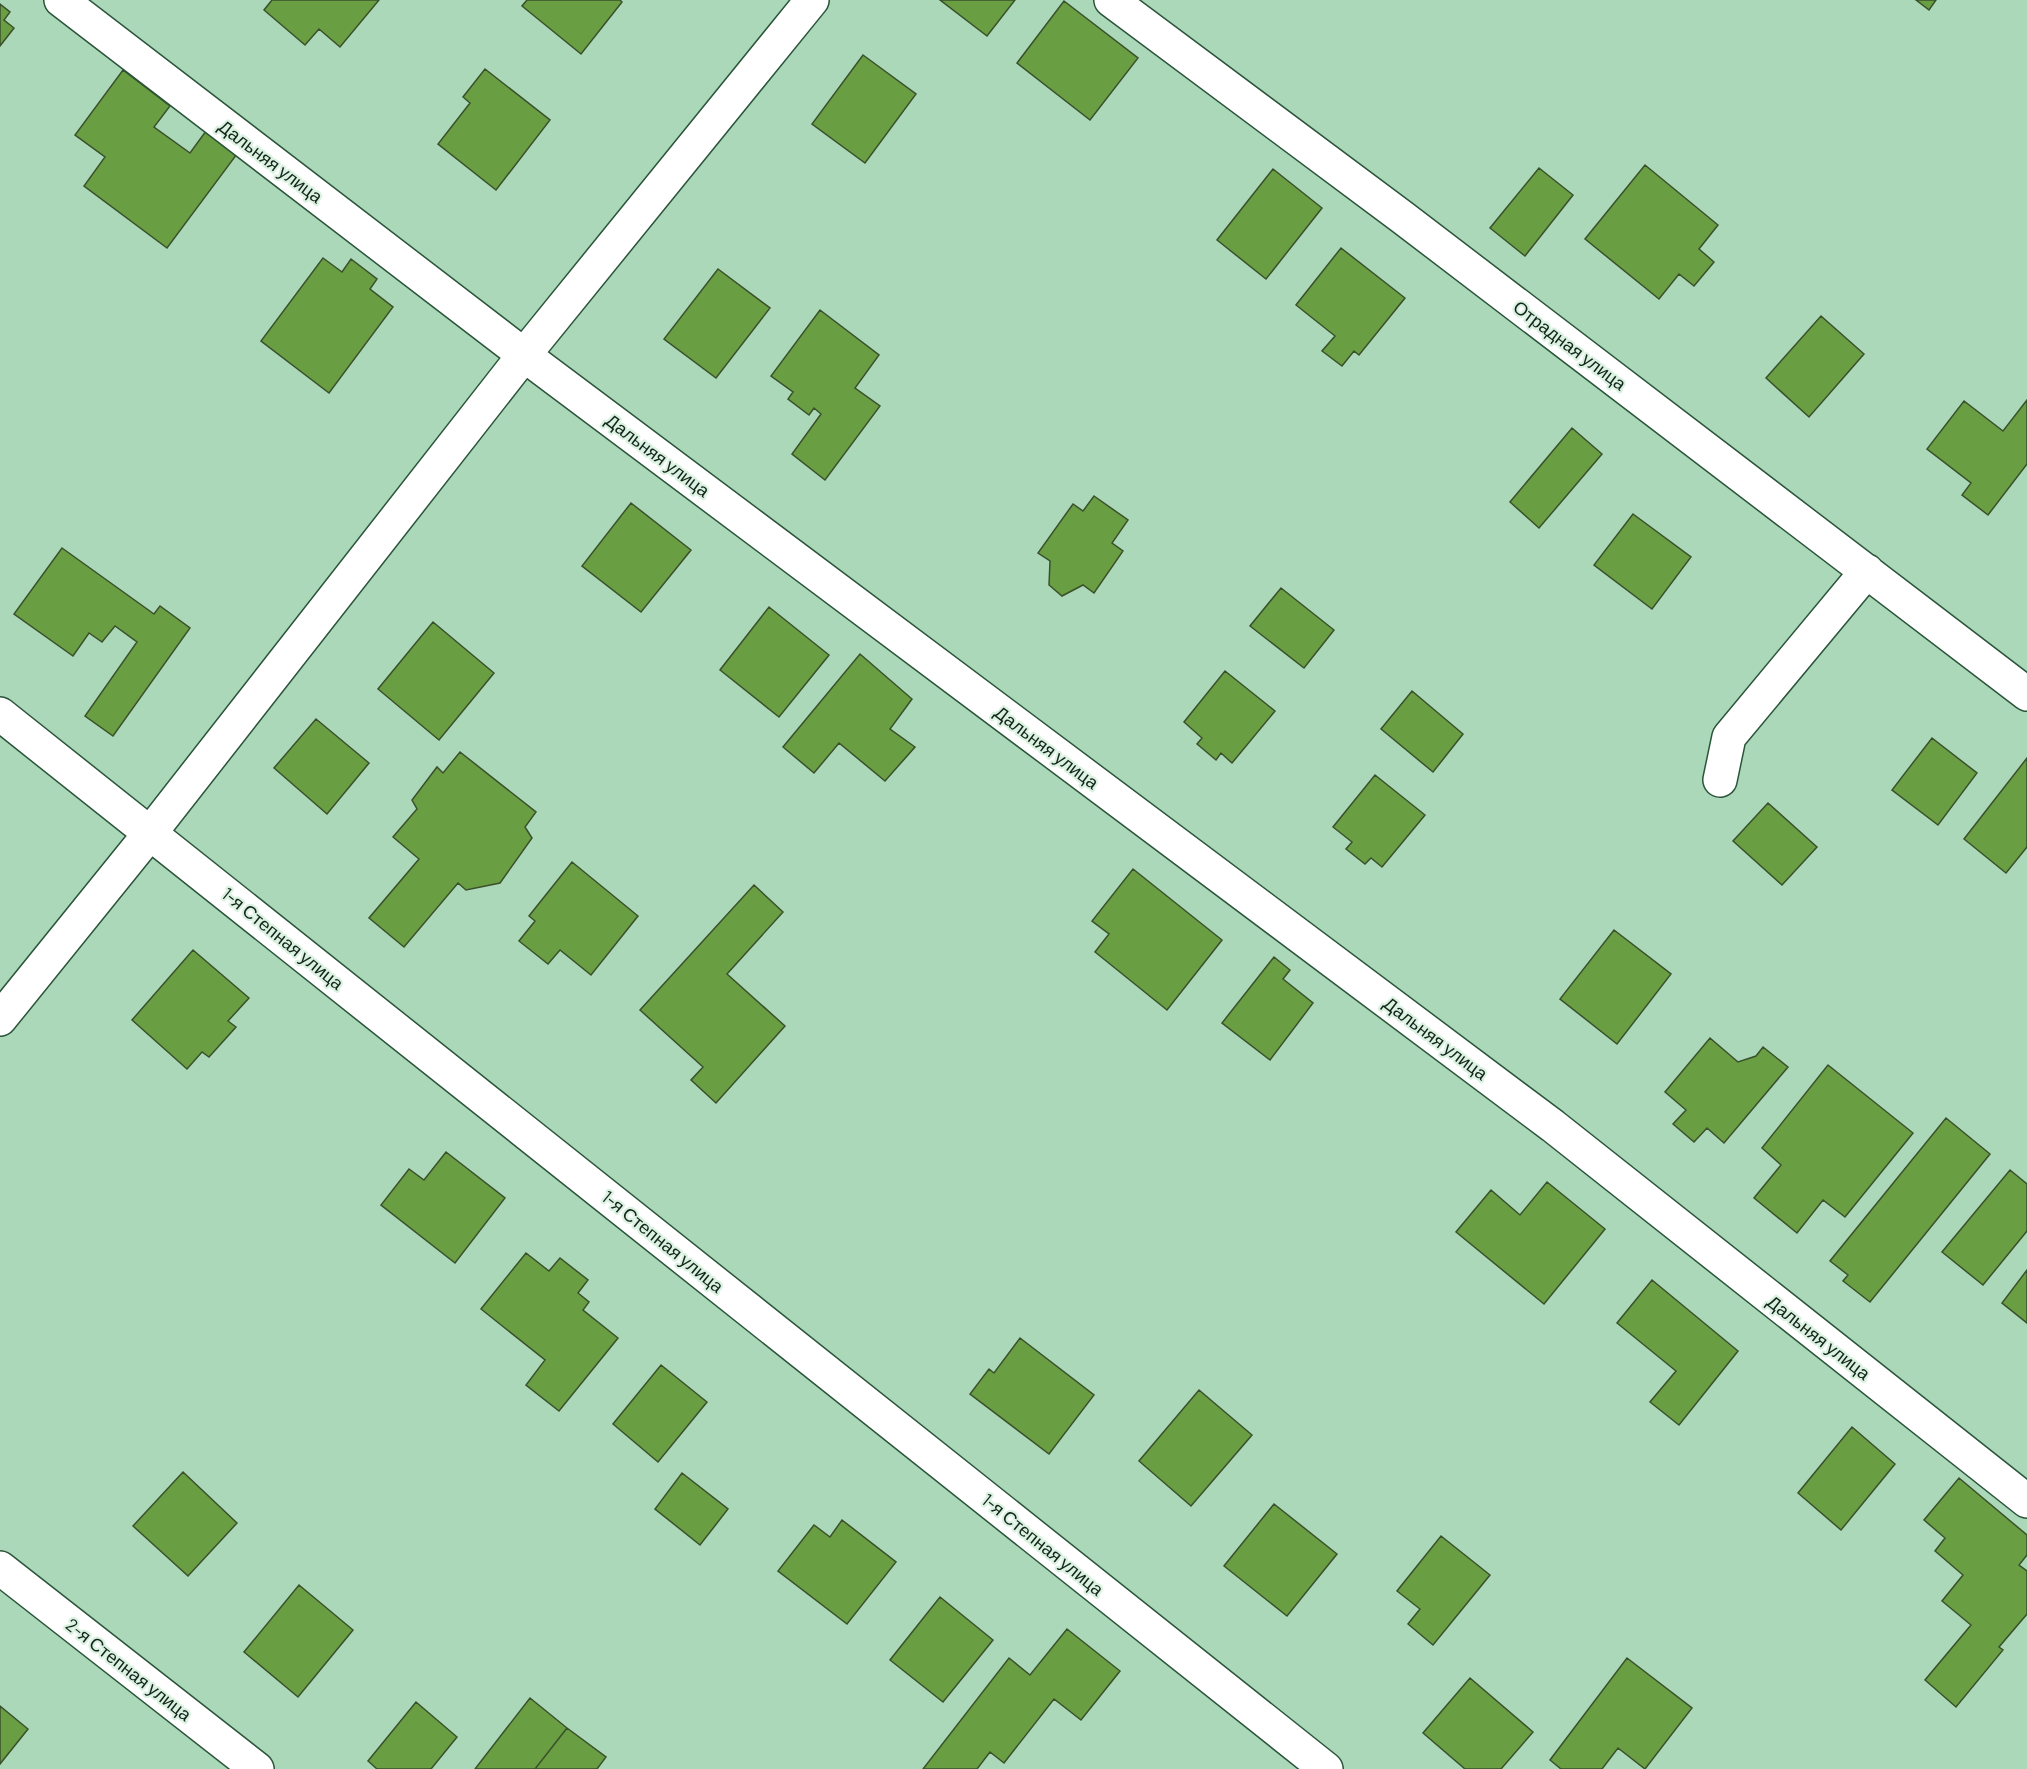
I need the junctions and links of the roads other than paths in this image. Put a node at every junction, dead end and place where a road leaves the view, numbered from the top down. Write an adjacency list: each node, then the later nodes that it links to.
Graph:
1 (61, 0): 4 (street, Дальняя улица)
2 (812, 0): 4 (street)
3 (1111, 0): 5 (street, Отрадная улица)
4 (524, 355): 9 (street); 11 (street, Дальняя улица)
5 (1867, 571): 6 (street, Отрадная улица); 8 (street)
6 (2027, 694)
7 (0, 714): 9 (street, 1-я Степная улица)
8 (1720, 780)
9 (151, 832): 10 (street); 14 (street, 1-я Степная улица)
10 (0, 1019)
11 (2027, 1501)
12 (0, 1568): 13 (street, 2-я Степная улица)
13 (257, 1769)
14 (1326, 1769)

